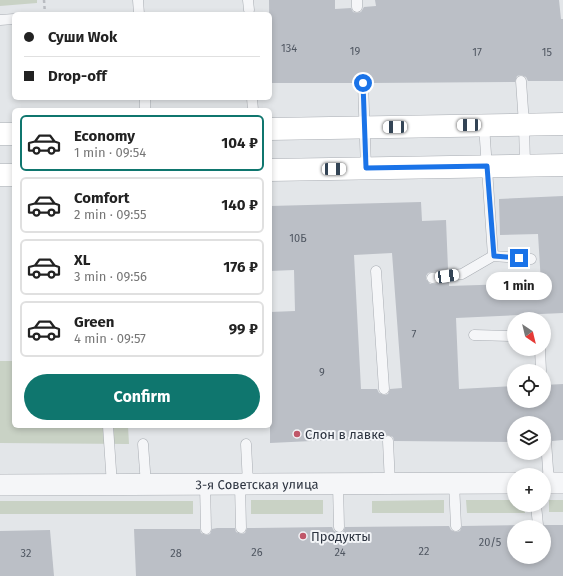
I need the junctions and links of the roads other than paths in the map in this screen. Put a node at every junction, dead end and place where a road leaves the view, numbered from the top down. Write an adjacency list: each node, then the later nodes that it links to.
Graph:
1 (138, 0): 4 (lane)
2 (248, 0): 3 (lane)
3 (249, 10)
4 (139, 12)
5 (12, 19): 6 (lane)
6 (0, 20)
7 (521, 82): 9 (lane)
8 (363, 83): 12 (lane)
9 (524, 124): 10 (street); 11 (street); 16 (lane)
10 (563, 124)
11 (484, 125): 12 (street); 18 (lane)
12 (365, 127): 13 (street); 19 (lane)
13 (272, 129)
14 (0, 134): 15 (street)
15 (12, 134)
16 (525, 165): 17 (street); 18 (street)
17 (563, 165)
18 (487, 166): 19 (street); 23 (lane)
19 (366, 168): 20 (street)
20 (272, 170)
21 (0, 175): 22 (street)
22 (12, 175)
23 (494, 256): 24 (lane); 26 (lane)
24 (531, 259)
25 (376, 271): 29 (lane)
26 (432, 278)
27 (474, 335): 28 (lane)
28 (507, 336)
29 (384, 389)
30 (108, 428): 43 (lane)
31 (388, 441): 40 (lane)
32 (143, 444): 44 (lane)
33 (246, 444): 38 (lane)
34 (549, 460): 36 (lane)
35 (507, 483): 41 (street, 3-я Советская улица)
36 (552, 483)
37 (204, 484): 38 (street, 3-я Советская улица); 44 (street, 3-я Советская улица); 48 (lane)
38 (244, 484): 39 (street, 3-я Советская улица); 47 (lane)
39 (338, 484): 40 (street, 3-я Советская улица); 46 (lane)
40 (390, 484): 41 (street, 3-я Советская улица)
41 (454, 484): 45 (lane)
42 (0, 485): 43 (street, 3-я Советская улица)
43 (112, 485): 44 (street, 3-я Советская улица)
44 (146, 485)
45 (456, 526)
46 (339, 527)
47 (241, 528)
48 (206, 529)

